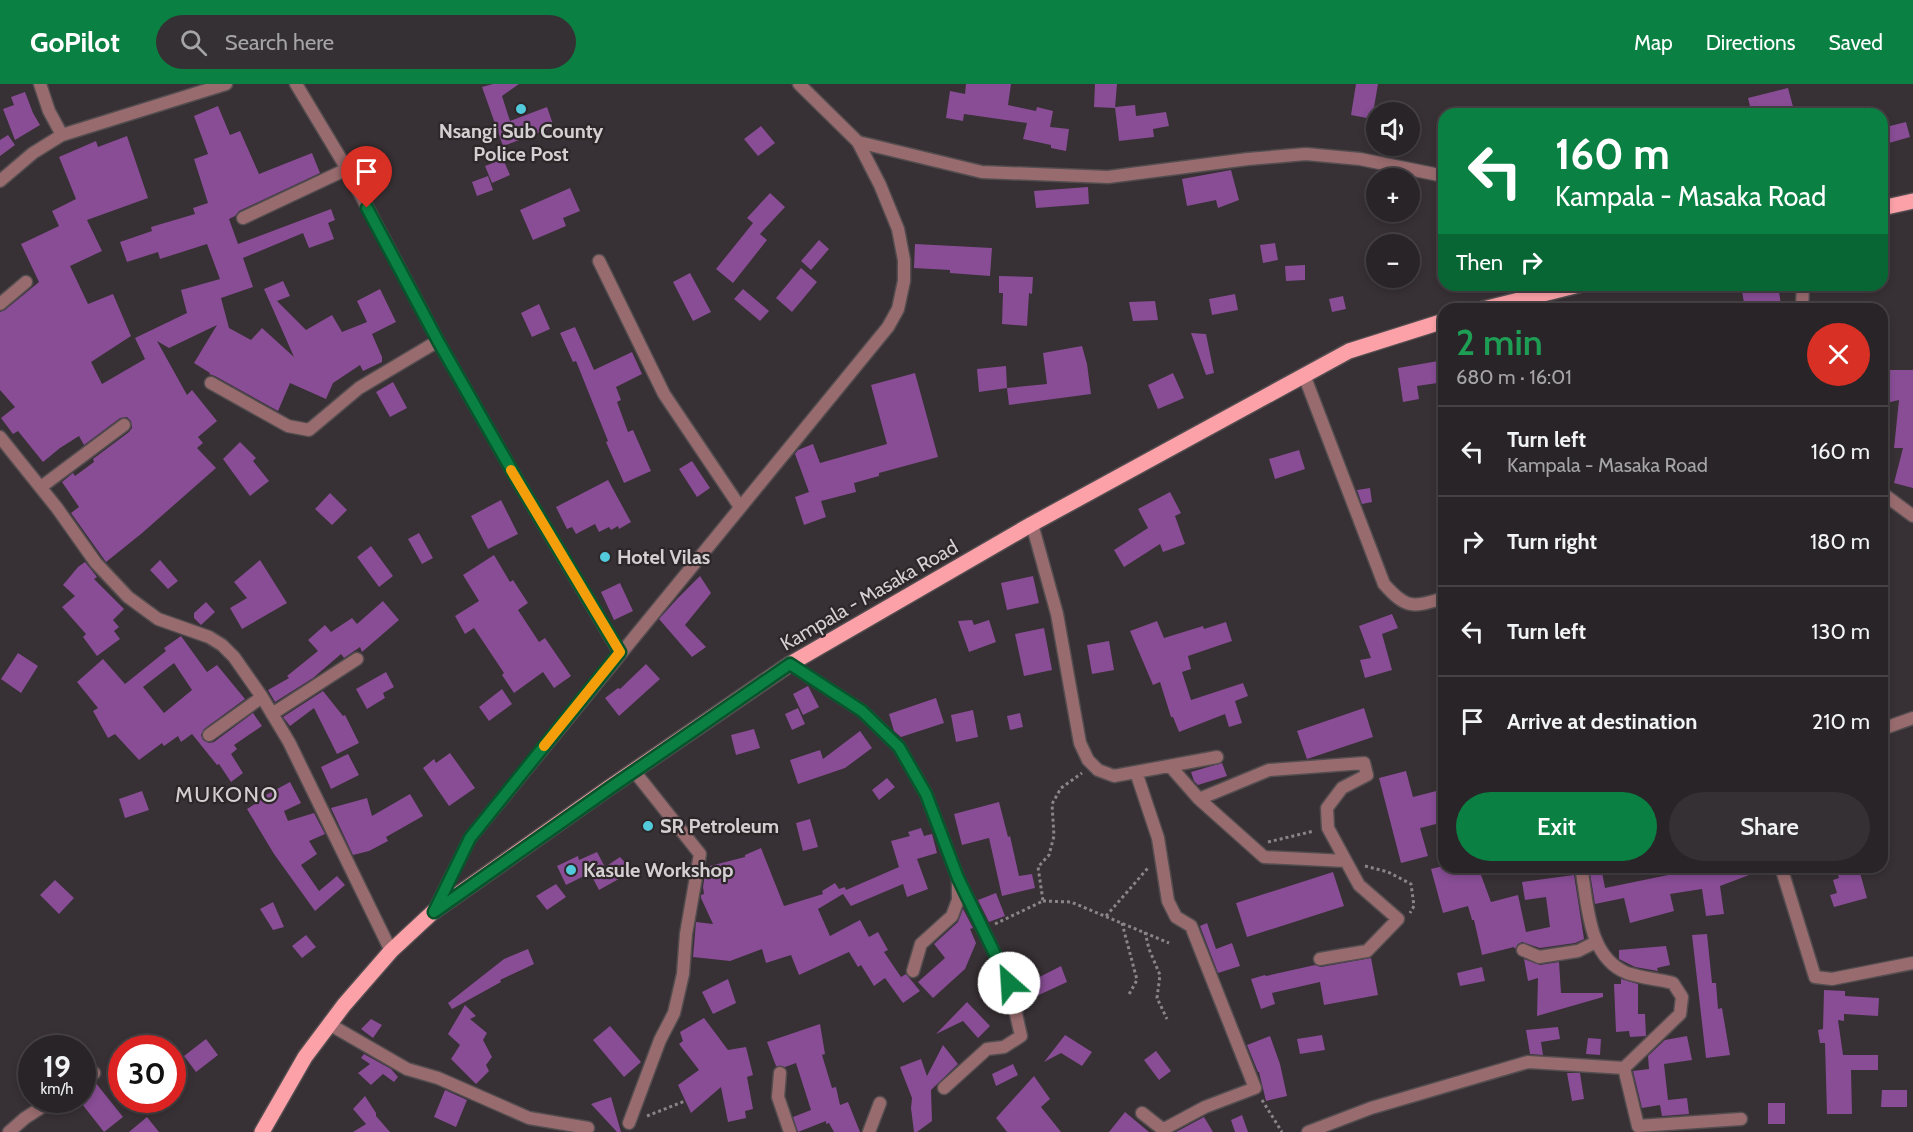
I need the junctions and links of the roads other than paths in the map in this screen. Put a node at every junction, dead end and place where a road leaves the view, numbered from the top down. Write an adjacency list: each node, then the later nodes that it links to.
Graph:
1 (40, 84): 5 (street)
2 (226, 84): 5 (street)
3 (296, 84): 7 (street)
4 (799, 84): 6 (street)
5 (62, 135): 9 (street)
6 (858, 142): 8 (street); 28 (street)
7 (347, 169): 12 (street); 19 (street)
8 (1438, 175)
9 (0, 181)
10 (1913, 201): 11 (main road)
11 (1888, 207)
12 (243, 218)
13 (599, 261): 28 (street)
14 (26, 282): 16 (street)
15 (1555, 291): 17 (main road)
16 (0, 303)
17 (1507, 303)
18 (1438, 323): 20 (main road, Kampala - Masaka Road)
19 (438, 341): 21 (street); 32 (street)
20 (1304, 375): 30 (main road, Kampala - Masaka Road); 31 (street)
21 (211, 383)
22 (124, 425): 24 (street)
23 (0, 437): 24 (street)
24 (40, 487): 35 (street)
25 (1888, 496): 27 (street)
26 (1888, 497): 29 (street)
27 (1913, 503)
28 (740, 507): 32 (street)
29 (1913, 516)
30 (1032, 524): 34 (main road, Kampala - Masaka Road); 43 (street)
31 (1438, 600)
32 (620, 652): 49 (street)
33 (357, 659): 36 (street)
34 (790, 664): 42 (main road, Kampala - Masaka Road); 48 (street)
35 (262, 697): 36 (street); 39 (street)
36 (272, 714): 52 (street)
37 (1913, 718): 38 (street)
38 (1888, 727)
39 (209, 735)
40 (1217, 757): 41 (street)
41 (1170, 766): 43 (street); 44 (street)
42 (633, 771): 49 (main road, Kampala - Masaka Road); 64 (street)
43 (1136, 772): 66 (street)
44 (1199, 799): 45 (street); 45 (street)
45 (1346, 861): 53 (street)
46 (1582, 873): 50 (street)
47 (1783, 873): 54 (street)
48 (958, 878): 55 (street); 59 (street)
49 (434, 912): 52 (main road, Kampala - Masaka Road)
50 (1596, 942): 51 (street); 57 (street)
51 (1523, 950)
52 (391, 951): 56 (main road, Kampala - Masaka Road)
53 (1320, 959)
54 (1913, 963)
55 (913, 971)
56 (329, 1024): 65 (street); 68 (main road, Kampala - Masaka Road)
57 (1624, 1068): 63 (street); 71 (street)
58 (780, 1073): 69 (street)
59 (944, 1088)
60 (880, 1103): 70 (street)
61 (33, 1113): 67 (street)
62 (1142, 1113): 66 (street)
63 (1741, 1119)
64 (629, 1124)
65 (588, 1128)
66 (1165, 1130)
67 (9, 1132)
68 (262, 1132)
69 (790, 1132)
70 (869, 1132)
71 (1308, 1132)

